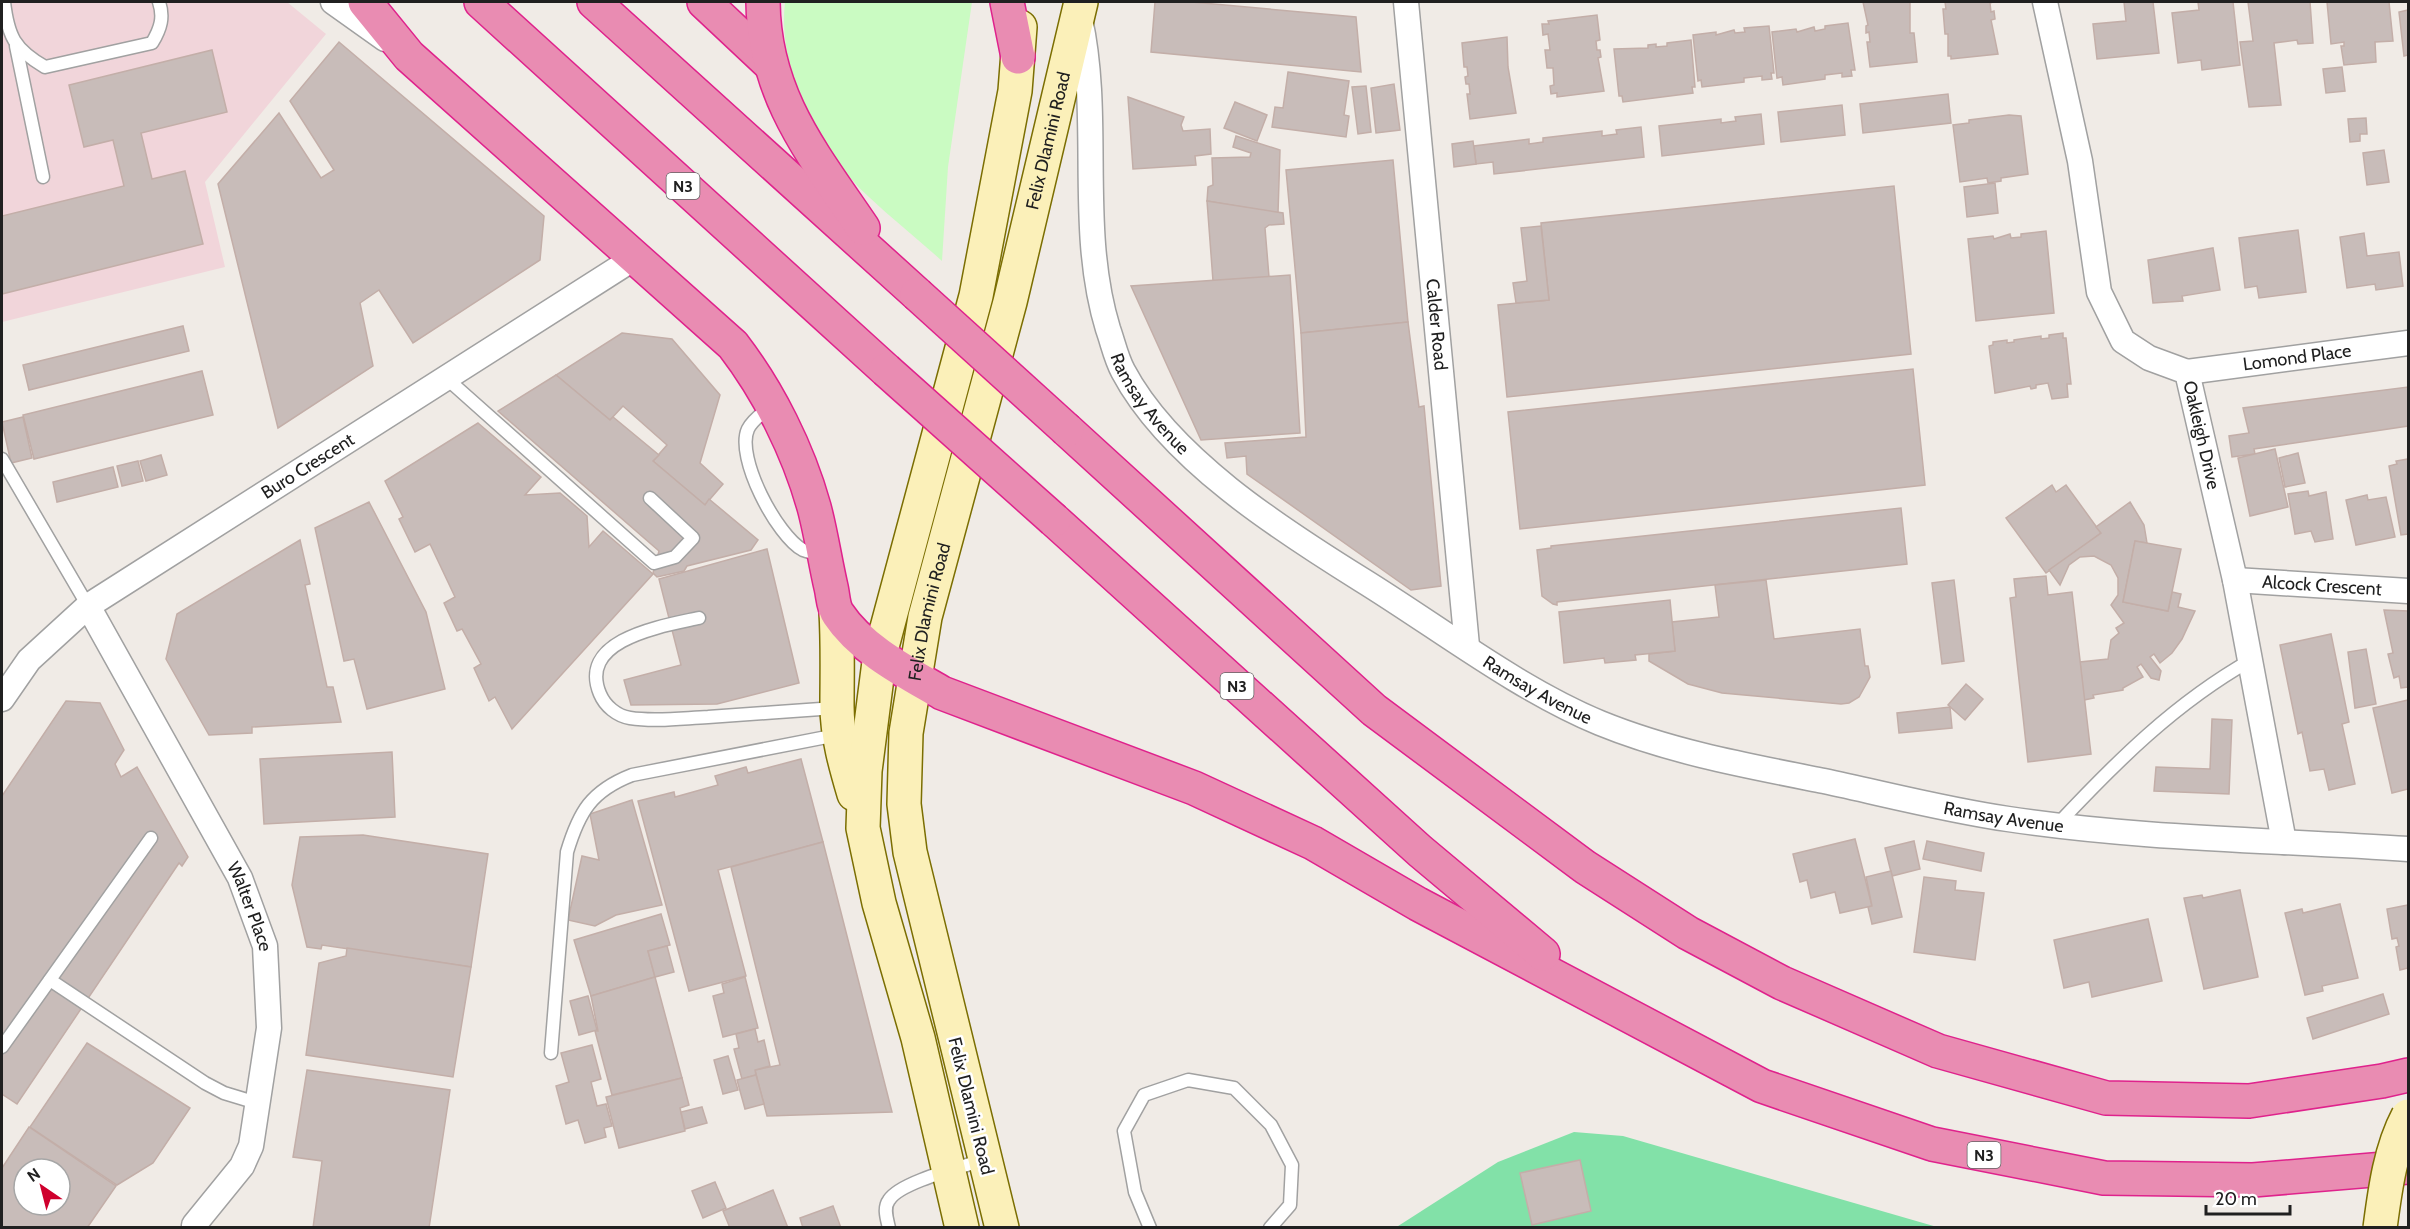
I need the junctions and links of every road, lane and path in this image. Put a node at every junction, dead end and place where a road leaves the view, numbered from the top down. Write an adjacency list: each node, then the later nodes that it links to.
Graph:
1 (4, 2): 14 (lane)
2 (159, 2): 14 (lane)
3 (333, 2): 15 (street)
4 (365, 2): 15 (highway)
5 (481, 2): 44 (highway, N3, bridge)
6 (594, 2): 20 (highway)
7 (704, 2): 17 (highway)
8 (763, 2): 17 (highway)
9 (1007, 2): 16 (highway)
10 (1022, 2): 16 (main road, Felix Dlamini Road)
11 (1406, 2): 33 (street, Calder Road)
12 (2044, 2): 22 (street, Oakleigh Drive)
13 (1080, 7): 33 (street, Ramsay Avenue); 36 (main road, Felix Dlamini Road)
14 (16, 46): 18 (lane)
15 (409, 56): 19 (highway)
16 (1018, 57): 34 (main road, Felix Dlamini Road)
17 (769, 63): 20 (highway)
18 (43, 177)
19 (636, 257): 23 (street, Buro Crescent); 24 (highway)
20 (892, 271): 47 (highway, bridge)
21 (2409, 343): 22 (street, Lomond Place)
22 (2187, 372): 28 (street, Oakleigh Drive)
23 (446, 377): 26 (lane); 30 (street, Buro Crescent)
24 (771, 405): 27 (highway); 27 (lane)
25 (2, 459): 30 (lane)
26 (650, 498)
27 (824, 556): 31 (highway)
28 (2235, 580): 29 (street, Alcock Crescent); 35 (street, Oakleigh Drive)
29 (2409, 591)
30 (88, 606): 37 (street, Buro Crescent); 48 (street, Walter Place)
31 (836, 612): 34 (highway); 38 (main road)
32 (699, 618): 38 (lane)
33 (1467, 646): 39 (street, Ramsay Avenue)
34 (880, 654): 36 (highway); 38 (main road, Felix Dlamini Road)
35 (2250, 660): 39 (lane); 41 (street, Oakleigh Drive)
36 (917, 678): 44 (highway); 50 (main road, Felix Dlamini Road)
37 (2, 699)
38 (851, 730): 46 (lane); 52 (main road, Felix Dlamini Road)
39 (2057, 825): 41 (street, Ramsay Avenue)
40 (151, 838): 43 (lane)
41 (2284, 842): 42 (street, Ramsay Avenue)
42 (2409, 849)
43 (50, 980): 45 (lane); 48 (lane)
44 (1590, 994): 51 (highway, N3)
45 (2, 1047)
46 (551, 1053)
47 (2409, 1075)
48 (257, 1103): 53 (street, Walter Place)
49 (2409, 1116): 59 (main road, bridge)
50 (983, 1160): 52 (lane); 56 (main road, Felix Dlamini Road)
51 (2409, 1167)
52 (949, 1172): 54 (lane); 55 (main road, Felix Dlamini Road)
53 (193, 1226)
54 (889, 1227)
55 (962, 1227)
56 (1002, 1227)
57 (1150, 1227): 58 (lane)
58 (1270, 1227)
59 (2380, 1227)

